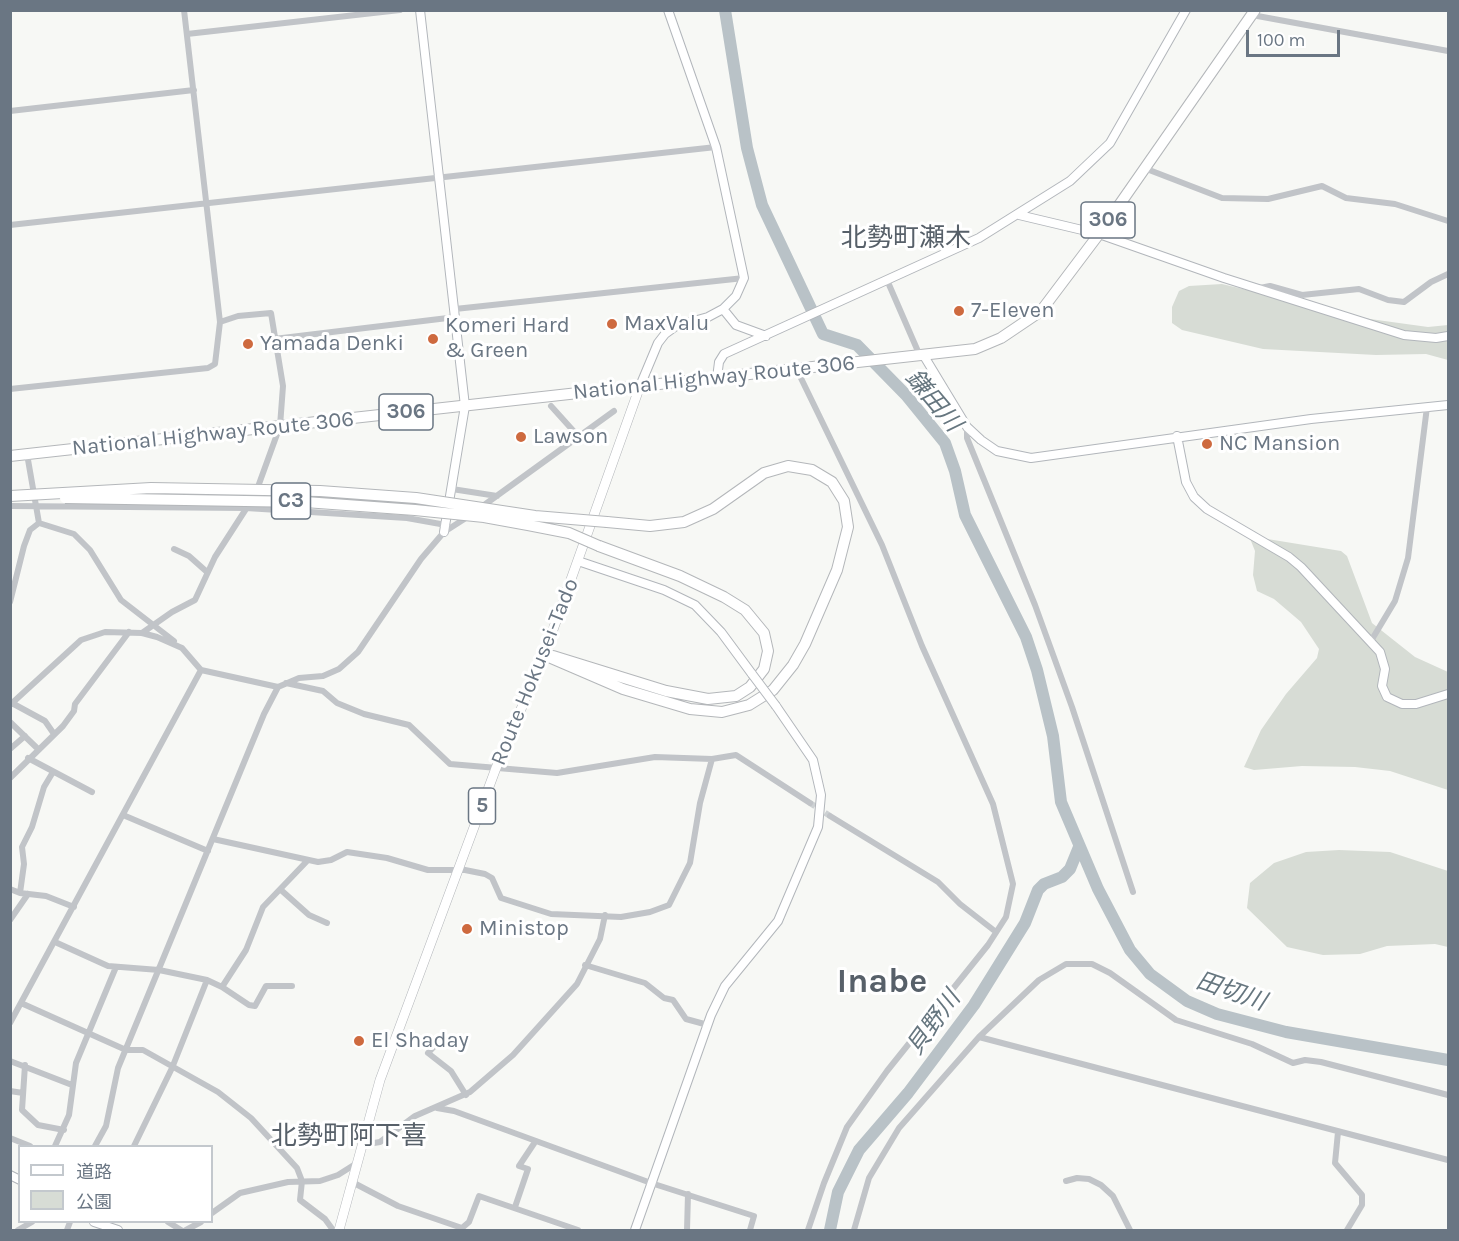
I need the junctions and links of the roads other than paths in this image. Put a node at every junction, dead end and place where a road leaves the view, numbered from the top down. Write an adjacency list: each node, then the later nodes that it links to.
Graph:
1 (184, 10): 7 (street)
2 (400, 10): 7 (street)
3 (420, 10): 13 (street)
4 (668, 10): 11 (street)
5 (1186, 10): 15 (street)
6 (1253, 13): 8 (street); 12 (highway, National Highway Route 306 / 306)
7 (187, 34): 9 (street)
8 (1449, 51)
9 (194, 90): 10 (street); 14 (street)
10 (10, 111)
11 (716, 147): 13 (street); 20 (street)
12 (1144, 168): 16 (street); 18 (highway, National Highway Route 306 / 306)
13 (439, 179): 14 (street); 24 (street)
14 (206, 203): 17 (street); 25 (street)
15 (1019, 215): 18 (street); 21 (street)
16 (1449, 220)
17 (10, 225)
18 (1099, 234): 22 (street); 29 (highway, National Highway Route 306 / 306)
19 (1449, 274): 22 (street)
20 (744, 278): 23 (street); 24 (street)
21 (887, 280): 26 (street); 29 (street)
22 (1260, 288): 27 (street)
23 (723, 309): 26 (street); 32 (street)
24 (455, 313): 28 (street); 35 (street)
25 (220, 322): 28 (street); 33 (street)
26 (767, 336): 31 (street)
27 (1449, 336)
28 (274, 339): 39 (street)
29 (918, 356): 30 (highway, National Highway Route 306 / 306); 40 (street)
30 (800, 369): 31 (highway, National Highway Route 306 / 306); 95 (street)
31 (717, 378): 32 (highway, National Highway Route 306 / 306)
32 (640, 386): 35 (highway, National Highway Route 306 / 306); 54 (main road, Route Hokusei-Tado / 5)
33 (10, 389)
34 (1449, 405): 37 (street)
35 (465, 406): 39 (highway, National Highway Route 306 / 306); 45 (street)
36 (551, 406): 41 (street)
37 (1427, 407): 42 (street); 60 (street)
38 (614, 411): 41 (street)
39 (280, 426): 43 (highway, National Highway Route 306 / 306); 50 (street)
40 (967, 427): 42 (street); 88 (street)
41 (579, 436): 47 (street)
42 (1177, 436): 60 (street)
43 (27, 454): 44 (highway, National Highway Route 306 / 306); 48 (street)
44 (10, 456)
45 (452, 489): 47 (street); 52 (street)
46 (10, 496): 62 (highway, C3, bridge); 62 (highway, C3, bridge)
47 (497, 496): 52 (street)
48 (37, 504): 49 (street); 50 (street); 51 (street)
49 (10, 506)
50 (246, 508): 52 (street); 55 (street)
51 (39, 523): 56 (street); 57 (street)
52 (445, 528): 64 (street)
53 (174, 549): 55 (street)
54 (578, 561): 62 (main road, Route Hokusei-Tado / 5); 105 (street, bridge)
55 (207, 572): 57 (street)
56 (10, 602)
57 (154, 624): 59 (street); 61 (street)
58 (129, 632): 59 (street); 67 (street); 69 (street)
59 (142, 633): 61 (street)
60 (1371, 641): 66 (street)
61 (182, 648): 63 (street)
62 (544, 655): 75 (main road, Route Hokusei-Tado / 5)
63 (201, 670): 65 (street); 80 (street)
64 (285, 683): 65 (street); 75 (street)
65 (278, 687): 82 (street)
66 (1449, 694)
67 (11, 704): 69 (street)
68 (10, 722): 70 (street)
69 (54, 734): 72 (street)
70 (25, 736): 71 (street); 72 (street)
71 (10, 749)
72 (38, 749): 73 (street)
73 (28, 758): 76 (street); 77 (street)
74 (711, 759): 75 (street); 79 (street); 92 (street)
75 (496, 768): 85 (main road, Route Hokusei-Tado / 5)
76 (52, 772): 78 (street); 89 (street)
77 (10, 778)
78 (92, 792)
79 (810, 803)
80 (123, 815): 83 (street); 91 (street)
81 (830, 816): 95 (street)
82 (213, 839): 83 (street); 84 (street)
83 (208, 851): 99 (street)
84 (308, 860): 85 (street); 87 (street)
85 (457, 872): 92 (street); 127 (main road, Route Hokusei-Tado / 5)
86 (10, 889): 89 (street)
87 (281, 890): 94 (street); 102 (street)
88 (1133, 892)
89 (20, 893): 90 (street)
90 (28, 894): 91 (street); 93 (street)
91 (74, 907): 96 (street)
92 (605, 915): 97 (street)
93 (10, 920)
94 (327, 923)
95 (996, 932): 145 (street)
96 (55, 942): 98 (street); 103 (street)
97 (585, 965): 105 (street); 116 (street)
98 (116, 967): 99 (street); 106 (street)
99 (159, 970): 100 (street); 109 (street)
100 (207, 981): 102 (street); 112 (street)
101 (292, 986): 102 (street)
102 (222, 987)
103 (21, 1003): 104 (street); 106 (street)
104 (10, 1023)
105 (708, 1025): 133 (street)
106 (90, 1033): 109 (street); 113 (street)
107 (978, 1037): 117 (street); 120 (street); 146 (street)
108 (442, 1038): 116 (street)
109 (126, 1050): 112 (street); 125 (street)
110 (10, 1061): 111 (street)
111 (25, 1065): 113 (street); 115 (street)
112 (172, 1068): 126 (street); 130 (street)
113 (72, 1085): 119 (street)
114 (10, 1091): 115 (street)
115 (23, 1093): 119 (street)
116 (466, 1095): 118 (street)
117 (1449, 1095)
118 (437, 1108): 122 (street); 127 (street)
119 (64, 1130): 124 (street)
120 (1338, 1132): 128 (street); 148 (street)
121 (10, 1138): 123 (street)
122 (536, 1143): 133 (street); 135 (street)
123 (28, 1145)
124 (56, 1145)
125 (96, 1145)
126 (134, 1145)
127 (362, 1145): 129 (main road, Route Hokusei-Tado / 5)
128 (1449, 1160)
129 (357, 1162): 130 (street); 132 (main road, Route Hokusei-Tado / 5)
130 (302, 1181): 136 (street); 139 (street)
131 (1066, 1181): 147 (street)
132 (352, 1182): 135 (street); 140 (main road, Route Hokusei-Tado / 5)
133 (651, 1183): 134 (street); 142 (street)
134 (688, 1194): 143 (street); 144 (street)
135 (515, 1207): 141 (street)
136 (213, 1212)
137 (99, 1223): 138 (street)
138 (118, 1230)
139 (333, 1230)
140 (339, 1230)
141 (578, 1230)
142 (635, 1230)
143 (687, 1230)
144 (750, 1230)
145 (808, 1230)
146 (854, 1230)
147 (1130, 1230)
148 (1347, 1230)

